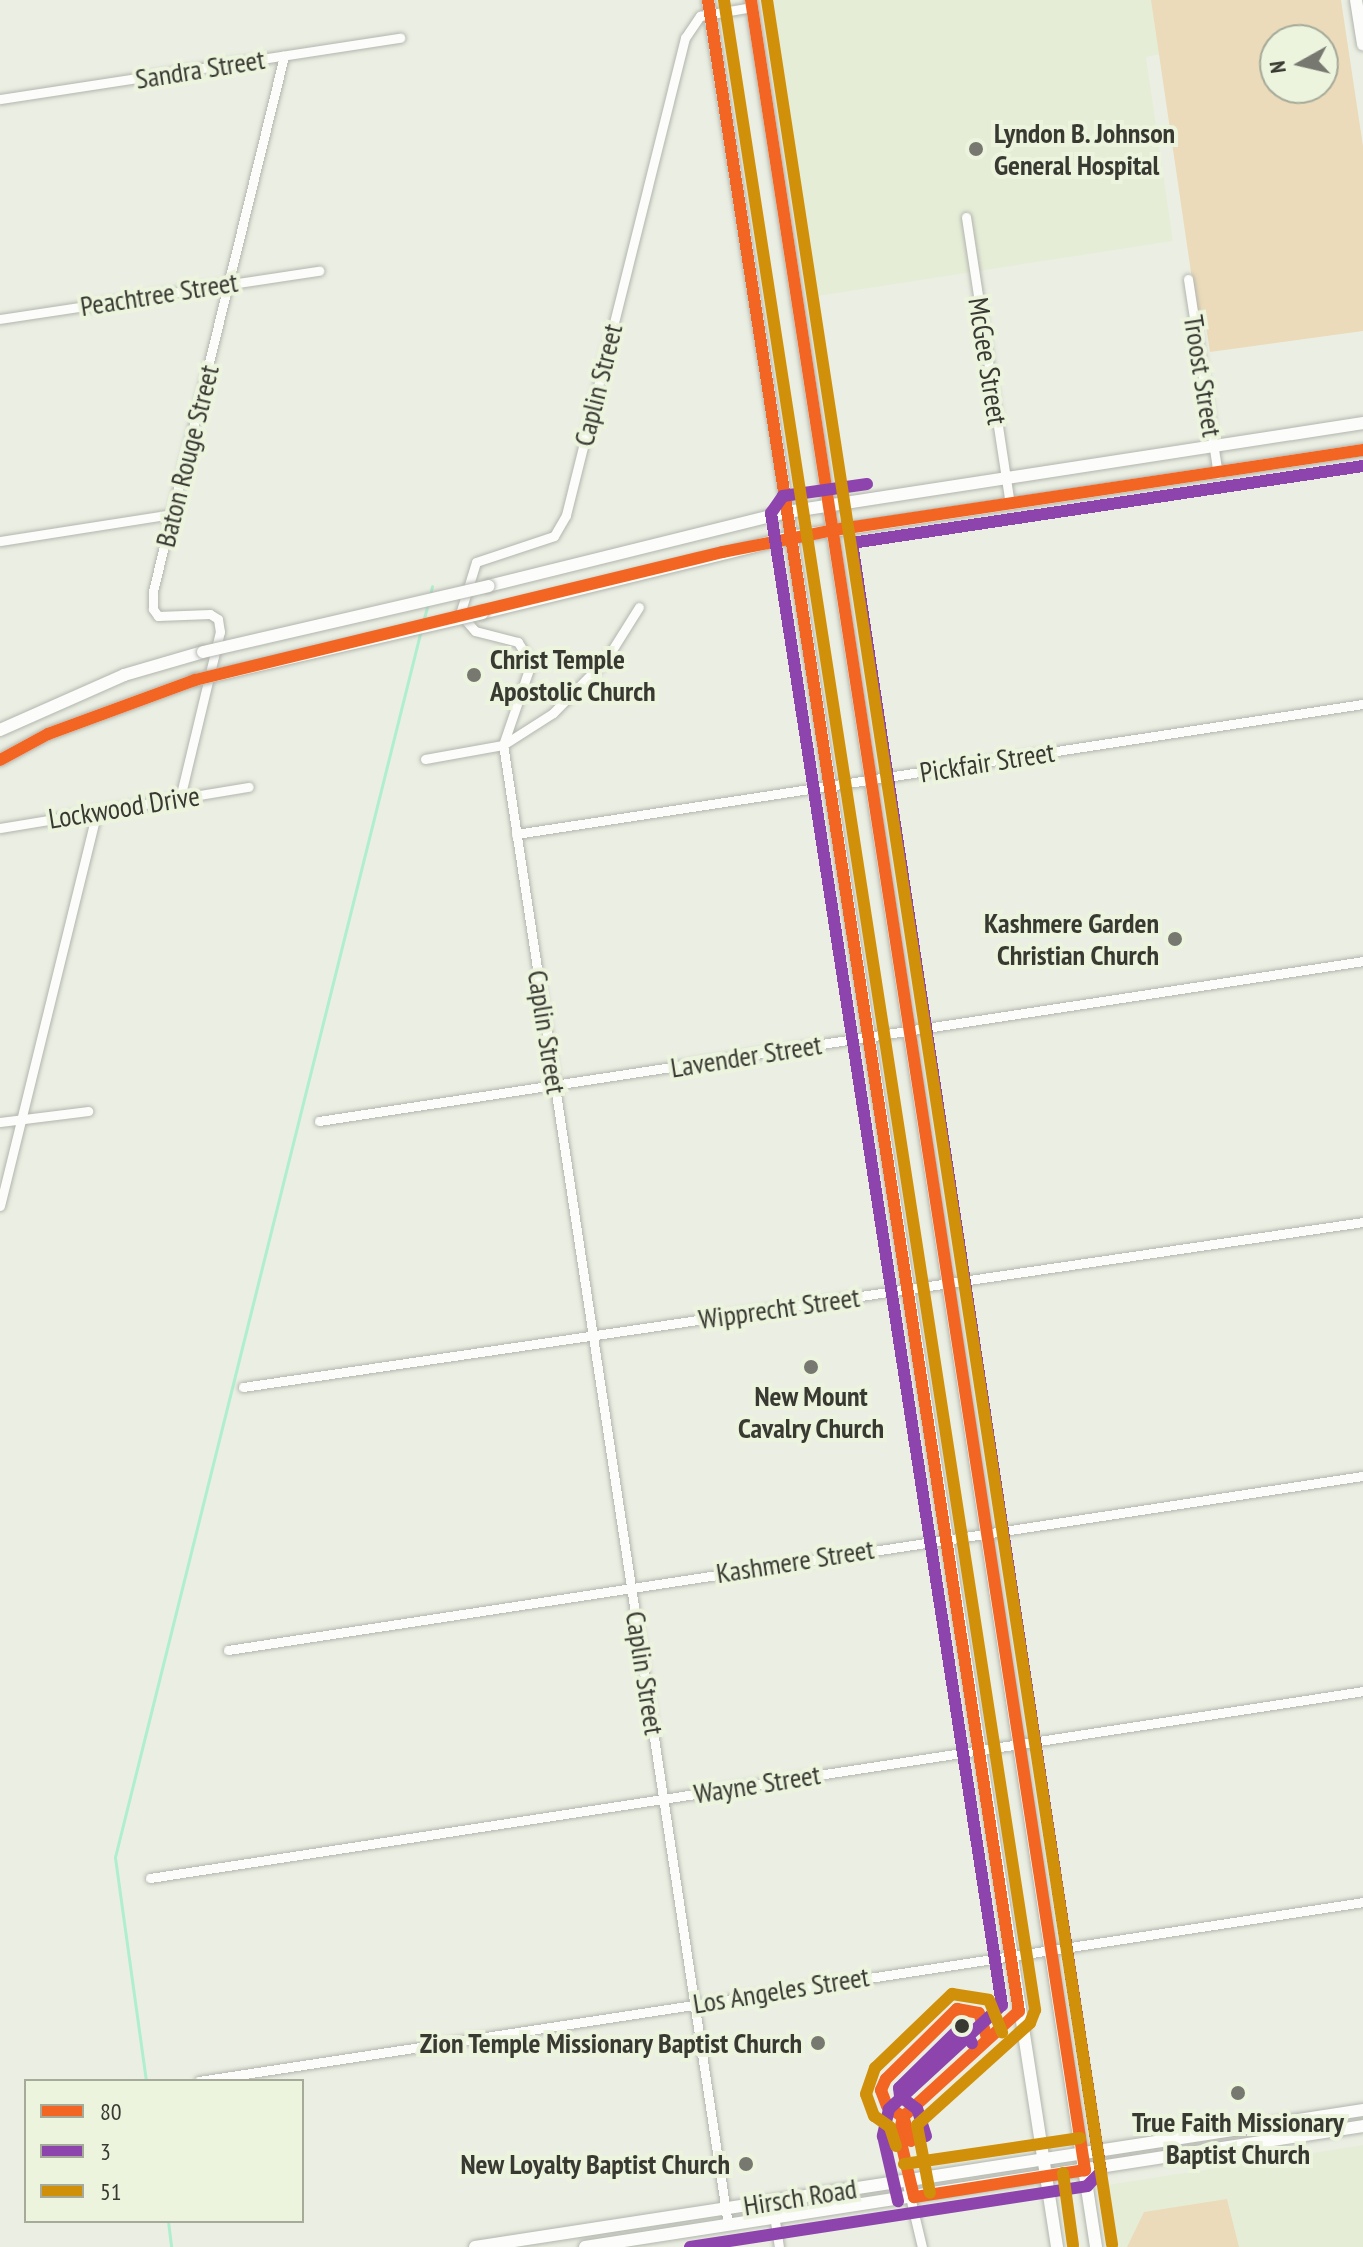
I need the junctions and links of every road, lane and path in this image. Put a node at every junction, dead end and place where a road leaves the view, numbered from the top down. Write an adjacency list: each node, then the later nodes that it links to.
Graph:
1 (1356, 0): 5 (main road)
2 (752, 4): 3 (street); 19 (main road)
3 (709, 6): 20 (main road); 28 (street, Caplin Street)
4 (400, 38): 6 (street, Sandra Street)
5 (1363, 44)
6 (284, 56): 7 (street, Sandra Street); 11 (street, Baton Rouge Street)
7 (0, 99)
8 (966, 217): 17 (street, McGee Street)
9 (319, 271): 11 (street, Peachtree Street)
10 (1188, 279): 14 (street, Troost Street)
11 (230, 283): 12 (street, Peachtree Street); 21 (street, Baton Rouge Street)
12 (0, 319)
13 (1363, 423): 14 (main road)
14 (1214, 448): 16 (street, Troost Street); 17 (main road)
15 (1363, 450): 16 (main road)
16 (1218, 474): 18 (main road)
17 (1006, 480): 18 (street, McGee Street); 19 (main road)
18 (1010, 504): 22 (main road)
19 (829, 505): 20 (main road); 22 (main road)
20 (787, 512): 23 (main road); 27 (main road, bridge)
21 (172, 514): 24 (street); 34 (street, Baton Rouge Street)
22 (834, 530): 23 (main road); 31 (main road)
23 (791, 537): 30 (main road, bridge); 32 (main road)
24 (0, 541)
25 (639, 607): 28 (street)
26 (1363, 704): 31 (street, Pickfair Street)
27 (0, 730)
28 (503, 745): 29 (street); 37 (street, Caplin Street)
29 (425, 759)
30 (0, 760)
31 (873, 780): 32 (street, Pickfair Street); 39 (main road)
32 (829, 786): 37 (street, Pickfair Street); 40 (main road)
33 (249, 787): 34 (street, Lockwood Drive)
34 (180, 798): 35 (street, Lockwood Drive)
35 (97, 811): 36 (street, Lockwood Drive); 43 (street)
36 (0, 828)
37 (516, 834): 41 (street, Caplin Street)
38 (1363, 961): 39 (street, Lavender Street)
39 (910, 1031): 40 (street, Lavender Street); 48 (main road)
40 (869, 1037): 41 (street, Lavender Street); 49 (main road)
41 (555, 1085): 44 (street, Lavender Street); 50 (street, Caplin Street)
42 (88, 1111): 43 (street)
43 (21, 1119): 45 (street); 46 (street)
44 (319, 1121)
45 (0, 1122)
46 (0, 1206)
47 (1363, 1222): 48 (street, Wipprecht Street)
48 (952, 1283): 49 (street, Wipprecht Street); 53 (main road)
49 (908, 1289): 50 (street, Wipprecht Street); 54 (main road)
50 (593, 1336): 51 (street, Wipprecht Street); 55 (street, Caplin Street)
51 (243, 1387)
52 (1363, 1476): 53 (street, Kashmere Street)
53 (988, 1532): 54 (street, Kashmere Street); 58 (main road)
54 (944, 1538): 55 (street, Kashmere Street); 59 (main road)
55 (632, 1586): 56 (street, Kashmere Street); 60 (street, Caplin Street)
56 (228, 1650)
57 (1363, 1691): 58 (street, Wayne Street)
58 (1020, 1745): 59 (street, Wayne Street); 63 (main road)
59 (977, 1751): 60 (street, Wayne Street); 64 (main road)
60 (665, 1798): 61 (street, Wayne Street); 65 (street, Caplin Street)
61 (150, 1878)
62 (1363, 1902): 63 (street, Los Angeles Street)
63 (1053, 1949): 64 (street, Los Angeles Street); 71 (main road)
64 (1010, 1955): 65 (street, Los Angeles Street); 72 (main road)
65 (697, 2004): 66 (street, Los Angeles Street); 78 (street, Caplin Street)
66 (212, 2079)
67 (1363, 2110): 68 (main road, Hirsch Road)
68 (1261, 2126): 70 (main road); 71 (main road, Hirsch Road)
69 (1363, 2126): 70 (main road, Hirsch Road)
70 (1263, 2141): 73 (main road, Hirsch Road)
71 (1082, 2154): 72 (main road, Hirsch Road); 73 (main road)
72 (1044, 2159): 74 (main road); 75 (main road, Hirsch Road)
73 (1085, 2170): 74 (main road, Hirsch Road); 89 (main road)
74 (1047, 2175): 76 (main road, Hirsch Road); 88 (main road)
75 (911, 2179): 76 (street); 77 (main road, Hirsch Road)
76 (914, 2197): 79 (main road, Hirsch Road); 87 (street)
77 (772, 2202): 78 (main road, Hirsch Road); 79 (street)
78 (726, 2209): 80 (main road, Hirsch Road); 81 (street, Caplin Street)
79 (775, 2218): 81 (main road, Hirsch Road); 86 (street)
80 (631, 2223): 82 (street); 83 (main road, Hirsch Road)
81 (728, 2225): 82 (main road, Hirsch Road)
82 (635, 2243): 85 (main road, Hirsch Road)
83 (493, 2246): 84 (main road, Hirsch Road)
84 (475, 2247)
85 (585, 2247)
86 (779, 2247)
87 (922, 2247)
88 (1057, 2247)
89 (1096, 2247)

